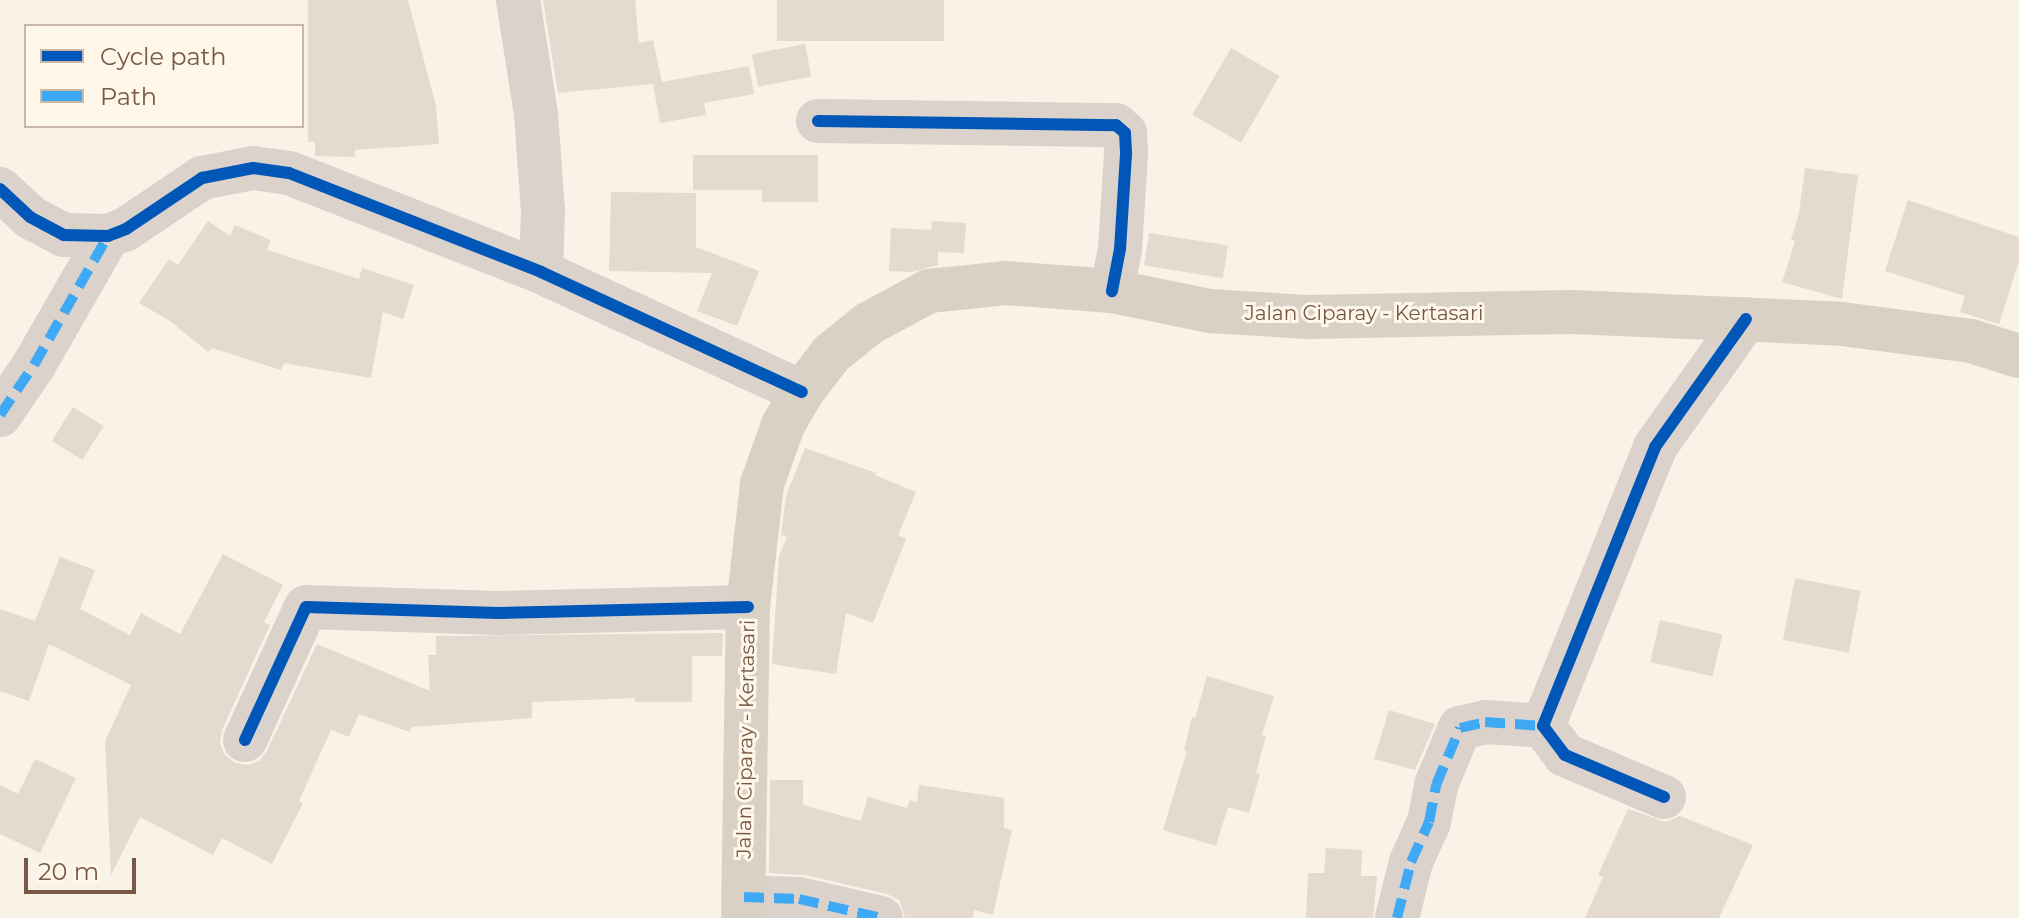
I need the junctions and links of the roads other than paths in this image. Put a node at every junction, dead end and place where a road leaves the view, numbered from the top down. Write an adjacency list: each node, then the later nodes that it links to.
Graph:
1 (518, 0): 5 (street)
2 (818, 121): 6 (street)
3 (0, 189): 4 (street)
4 (108, 236): 5 (street); 10 (street)
5 (541, 272): 9 (street)
6 (1112, 291): 7 (main road, Jalan Ciparay - Kertasari); 9 (main road, Jalan Ciparay - Kertasari)
7 (1746, 319): 8 (main road, Jalan Ciparay - Kertasari); 12 (street)
8 (2019, 356)
9 (802, 392): 11 (main road, Jalan Ciparay - Kertasari)
10 (0, 415)
11 (748, 607): 13 (street); 15 (main road, Jalan Ciparay - Kertasari)
12 (1543, 726): 14 (street); 17 (street)
13 (245, 740)
14 (1664, 797)
15 (744, 907): 16 (street)
16 (881, 918)
17 (1397, 918)

